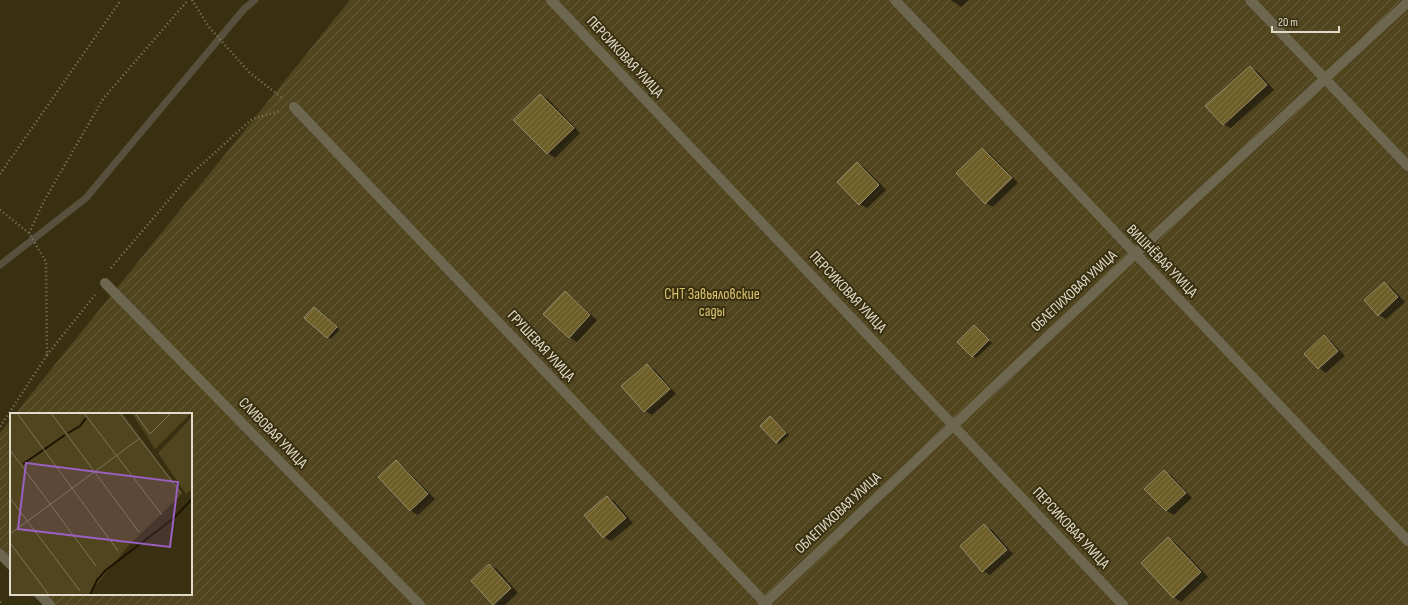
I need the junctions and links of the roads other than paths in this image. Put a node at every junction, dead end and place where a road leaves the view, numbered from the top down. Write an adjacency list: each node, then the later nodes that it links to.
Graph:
1 (551, 0): 10 (street, ПЕРСИКОВАЯ УЛИЦА)
2 (895, 0): 8 (street, ВИШНЁВАЯ УЛИЦА)
3 (1250, 0): 5 (street)
4 (1408, 2): 5 (street, ОБЛЕПИХОВАЯ УЛИЦА)
5 (1324, 78): 7 (street); 8 (street, ОБЛЕПИХОВАЯ УЛИЦА)
6 (294, 107): 15 (street, ГРУШЕВАЯ УЛИЦА)
7 (1408, 166)
8 (1135, 254): 10 (street, ОБЛЕПИХОВАЯ УЛИЦА); 11 (street, ВИШНЁВАЯ УЛИЦА)
9 (105, 283): 17 (street, СЛИВОВАЯ УЛИЦА)
10 (953, 425): 15 (street, ОБЛЕПИХОВАЯ УЛИЦА); 18 (street, ПЕРСИКОВАЯ УЛИЦА)
11 (1408, 541)
12 (0, 554): 13 (street)
13 (10, 564)
14 (40, 595): 16 (street)
15 (765, 604)
16 (50, 605)
17 (420, 605)
18 (1123, 605)

